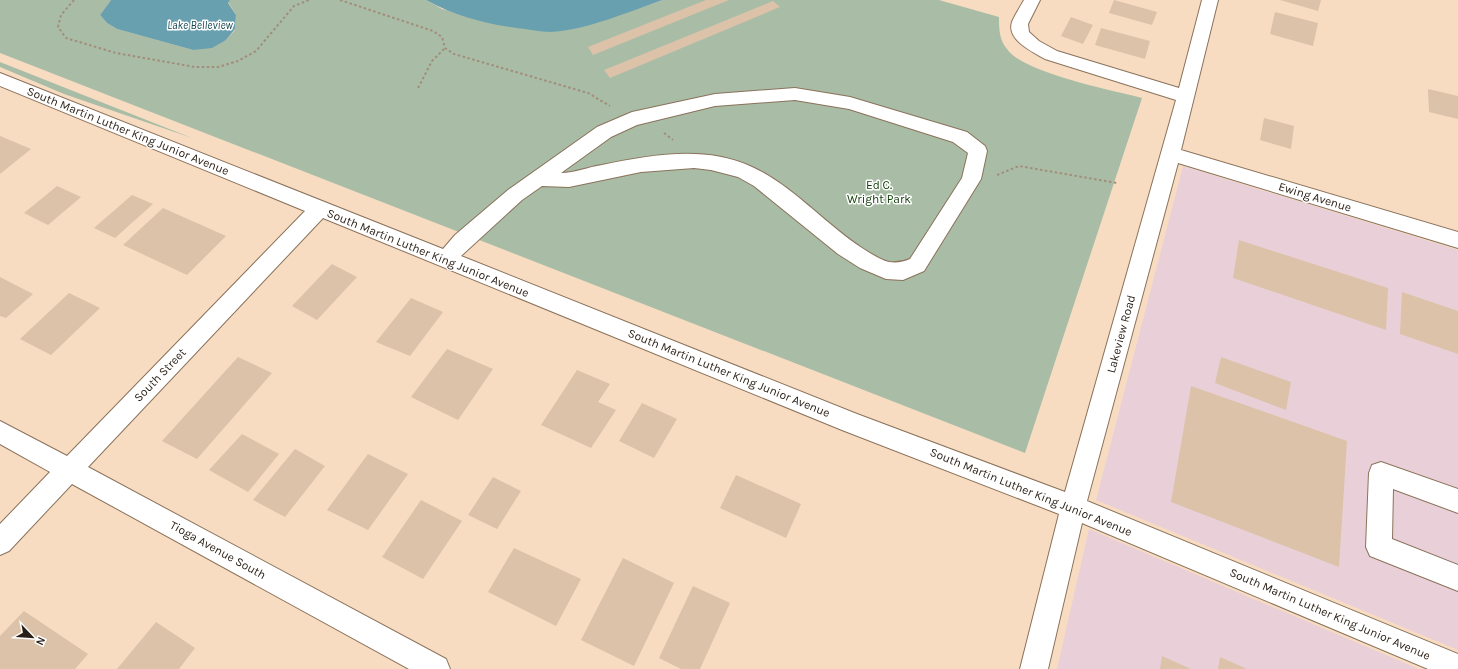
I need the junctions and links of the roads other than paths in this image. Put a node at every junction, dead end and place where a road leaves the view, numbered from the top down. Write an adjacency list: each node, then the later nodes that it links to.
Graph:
1 (1032, 0): 4 (street)
2 (1210, 0): 4 (street, Lakeview Road)
3 (0, 79): 7 (street, South Martin Luther King Junior Avenue)
4 (1185, 96): 5 (street, Lakeview Road)
5 (1171, 154): 8 (street, Ewing Avenue); 13 (street, Lakeview Road)
6 (539, 178): 6 (street); 9 (street)
7 (319, 209): 9 (street, South Martin Luther King Junior Avenue); 11 (street, South Street)
8 (1458, 240)
9 (446, 259): 13 (street, South Martin Luther King Junior Avenue)
10 (0, 432): 11 (street, Tioga Avenue South)
11 (69, 470): 14 (street, South Street); 17 (street, Tioga Avenue South)
12 (1458, 501): 15 (street)
13 (1073, 507): 16 (street, South Martin Luther King Junior Avenue); 18 (street, Lakeview Road)
14 (0, 542)
15 (1458, 578)
16 (1458, 668)
17 (436, 669)
18 (1034, 669)

